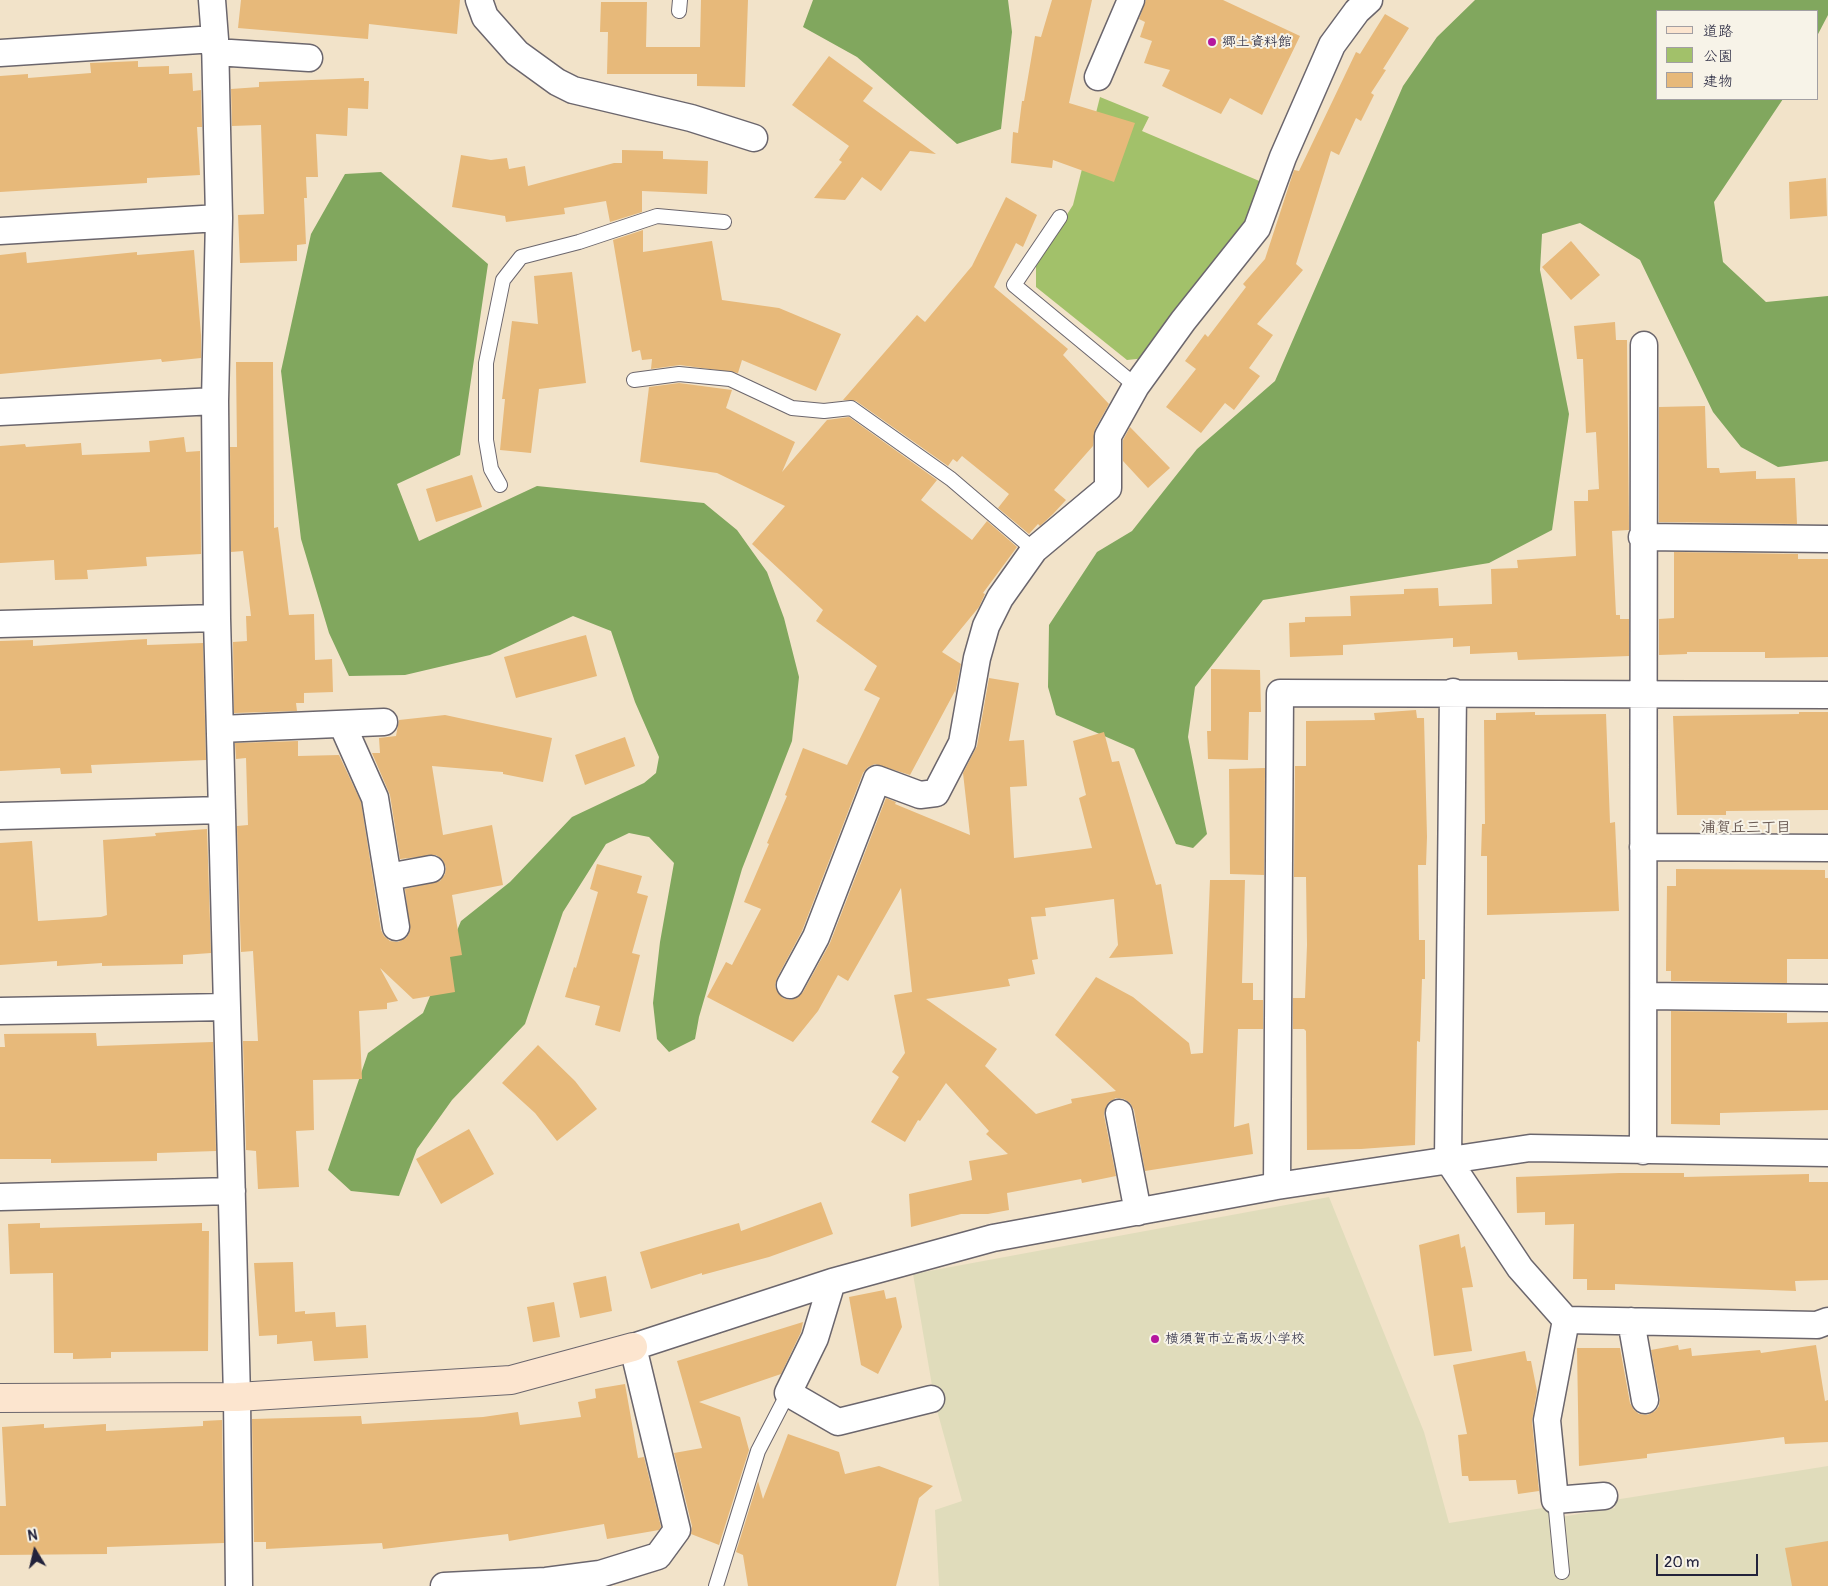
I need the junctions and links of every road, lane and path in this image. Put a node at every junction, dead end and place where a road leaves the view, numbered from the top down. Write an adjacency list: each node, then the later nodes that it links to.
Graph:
1 (212, 0): 5 (street)
2 (479, 0): 9 (street)
3 (1130, 0): 8 (street)
4 (1369, 0): 16 (street)
5 (215, 46): 6 (street); 7 (street); 11 (street)
6 (0, 53)
7 (309, 58)
8 (1098, 78)
9 (754, 138)
10 (1060, 217): 16 (lane)
11 (219, 218): 13 (street); 17 (street)
12 (724, 222): 19 (lane)
13 (0, 231)
14 (1644, 345): 20 (street)
15 (634, 380): 22 (lane)
16 (1136, 386): 22 (street)
17 (214, 401): 18 (street); 23 (street)
18 (0, 412)
19 (500, 485)
20 (1642, 537): 21 (street); 26 (street)
21 (1828, 539)
22 (1034, 550): 38 (street)
23 (217, 618): 24 (street); 30 (street)
24 (0, 624)
25 (1453, 692): 26 (street); 46 (street); 47 (street)
26 (1643, 694): 27 (street); 33 (street)
27 (1828, 694)
28 (384, 722): 29 (street)
29 (342, 724): 30 (street); 36 (street)
30 (220, 729): 31 (street)
31 (222, 810): 32 (street); 41 (street)
32 (0, 816)
33 (1643, 847): 34 (street); 39 (street)
34 (1828, 848)
35 (431, 869): 36 (street)
36 (388, 877): 37 (street)
37 (396, 927)
38 (790, 985)
39 (1644, 996): 40 (street); 44 (street)
40 (1828, 998)
41 (227, 1007): 42 (street); 48 (street)
42 (0, 1011)
43 (1119, 1113): 50 (street)
44 (1644, 1151): 45 (street); 46 (street)
45 (1828, 1153)
46 (1448, 1160): 47 (street); 52 (street)
47 (1277, 1186): 50 (street)
48 (232, 1191): 49 (street); 57 (street)
49 (0, 1197)
50 (1138, 1212): 51 (street)
51 (832, 1282): 55 (street); 56 (street)
52 (1566, 1320): 53 (street); 62 (street)
53 (1631, 1321): 54 (street); 60 (street)
54 (1828, 1321)
55 (633, 1347): 57 (street); 65 (street)
56 (788, 1393): 59 (street); 66 (lane)
57 (237, 1397): 58 (street); 64 (street)
58 (0, 1398)
59 (931, 1399)
60 (1645, 1400)
61 (1604, 1496): 62 (street)
62 (1555, 1500): 63 (lane)
63 (1562, 1572)
64 (239, 1586)
65 (444, 1586)
66 (716, 1586)

